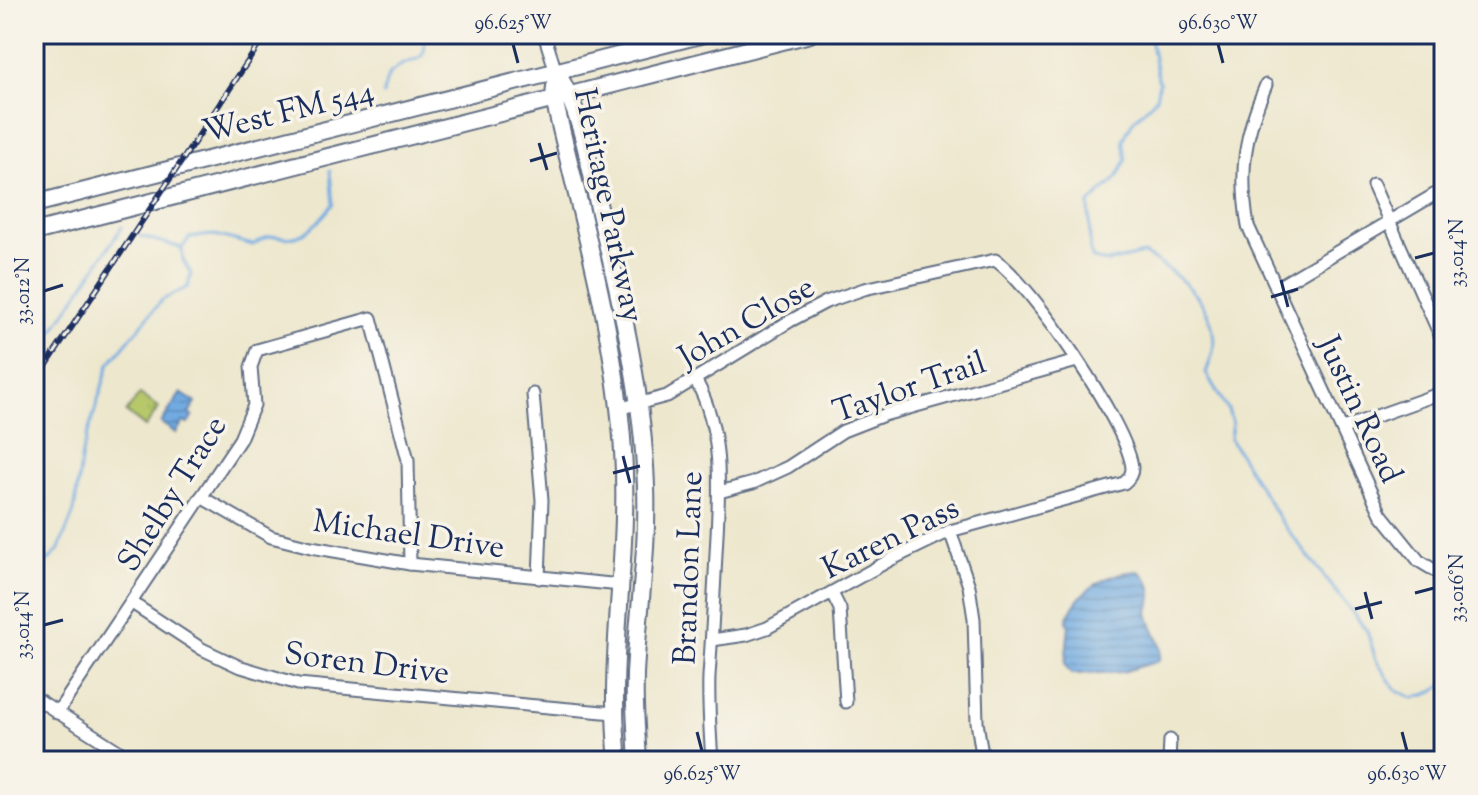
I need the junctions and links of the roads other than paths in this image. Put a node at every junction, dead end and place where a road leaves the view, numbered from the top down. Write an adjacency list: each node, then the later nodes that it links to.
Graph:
1 (544, 34): 4 (street)
2 (704, 34): 4 (main road, West FM 544)
3 (810, 34): 6 (main road, West FM 544)
4 (556, 72): 6 (main road, Heritage Parkway); 9 (main road, West FM 544)
5 (1266, 85): 13 (street, Justin Road)
6 (562, 97): 11 (main road, West FM 544); 12 (main road, Heritage Parkway)
7 (1373, 185): 10 (street)
8 (1444, 189): 10 (street)
9 (34, 204)
10 (1389, 222): 13 (street); 14 (street)
11 (34, 232)
12 (609, 287): 19 (main road, Heritage Parkway); 20 (main road, Heritage Parkway)
13 (1276, 288): 21 (street, Justin Road)
14 (1444, 344)
15 (1077, 361): 16 (street, John Close); 22 (street, Taylor Trail); 24 (street, Karen Pass)
16 (696, 381): 19 (street, John Close); 22 (street, Brandon Lane)
17 (1444, 392): 21 (street)
18 (533, 394): 27 (street)
19 (639, 405): 20 (street, John Close); 39 (main road, Heritage Parkway)
20 (618, 409): 28 (main road, Heritage Parkway)
21 (1343, 428): 26 (street, Justin Road)
22 (719, 492): 31 (street, Brandon Lane)
23 (201, 497): 25 (street, Michael Drive); 25 (street, Shelby Trace); 30 (street, Shelby Trace)
24 (950, 531): 29 (street, Karen Pass); 41 (street)
25 (410, 564): 27 (street, Michael Drive)
26 (1444, 576)
27 (539, 578): 28 (street, Michael Drive)
28 (621, 585): 35 (main road, Heritage Parkway)
29 (832, 593): 31 (street, Karen Pass); 33 (street)
30 (132, 603): 34 (street, Shelby Trace); 35 (street, Soren Drive)
31 (712, 640): 40 (street, Brandon Lane)
32 (34, 697): 34 (street)
33 (846, 702)
34 (57, 713): 37 (street)
35 (614, 713): 38 (main road, Heritage Parkway)
36 (1170, 740): 42 (street)
37 (134, 761)
38 (618, 761)
39 (638, 761)
40 (712, 761)
41 (983, 761)
42 (1169, 761)

